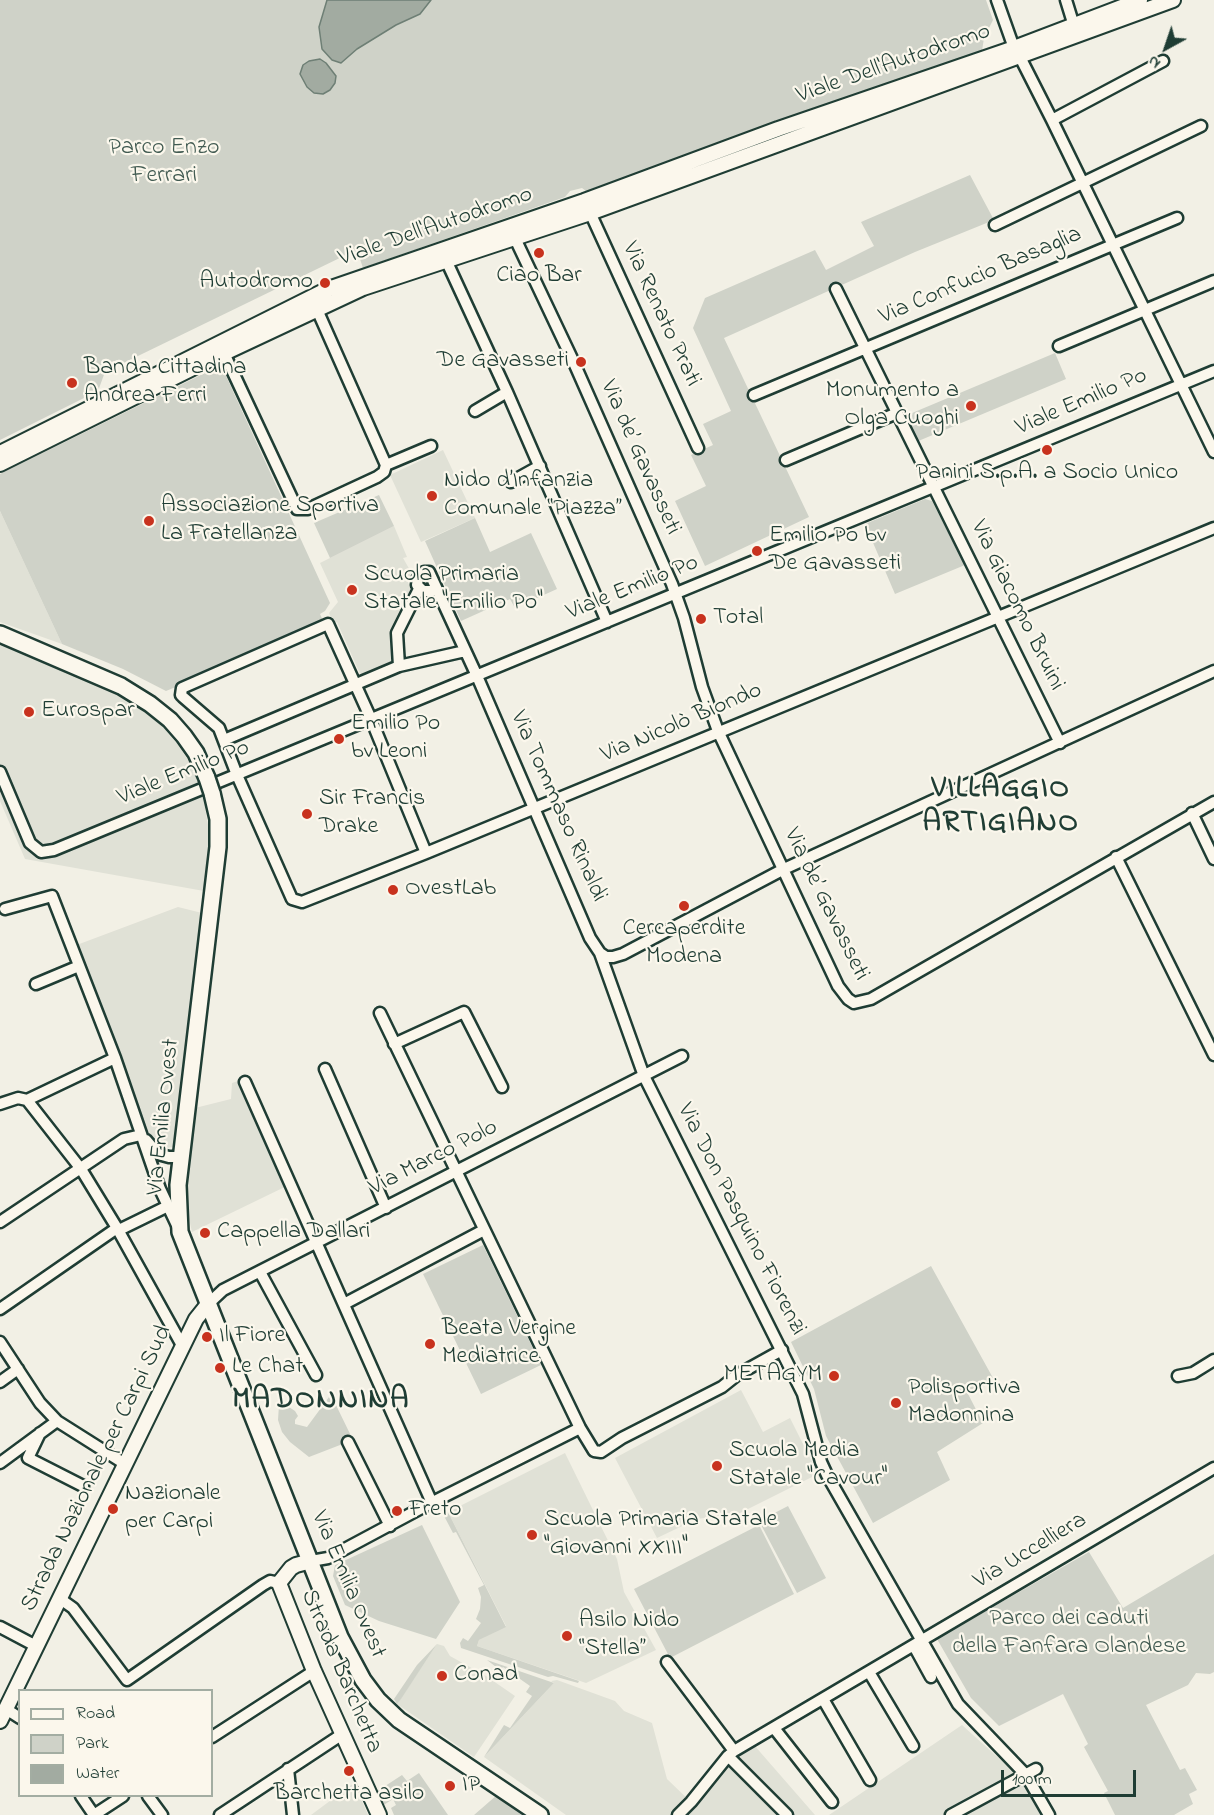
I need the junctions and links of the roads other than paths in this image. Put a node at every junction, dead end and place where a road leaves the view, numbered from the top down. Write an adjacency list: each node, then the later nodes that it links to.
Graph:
1 (997, 0): 6 (street)
2 (1066, 0): 5 (street)
3 (1140, 0): 5 (street)
4 (1173, 0): 6 (street)
5 (1074, 26): 6 (street)
6 (1017, 52): 8 (street); 11 (street, Viale Dell'Autodromo)
7 (1163, 62): 8 (street)
8 (1052, 120): 10 (street)
9 (1201, 126): 10 (street)
10 (1083, 182): 13 (street); 15 (street)
11 (587, 207): 14 (street, Viale Dell'Autodromo); 35 (street, Via Renato Prati)
12 (1177, 218): 15 (street, Via Confucio Basaglia)
13 (995, 225)
14 (512, 232): 16 (street, Viale Dell'Autodromo); 18 (street, Viale Dell'Autodromo); 47 (street, Via de’ Gavasseti)
15 (1113, 244): 22 (street); 24 (street, Via Confucio Basaglia)
16 (446, 260): 18 (street, Viale Dell'Autodromo); 29 (street)
17 (1214, 280): 22 (street)
18 (361, 283): 20 (street, Viale Dell'Autodromo); 21 (street, Viale Dell'Autodromo)
19 (836, 289): 24 (street, Via Giacomo Bruini)
20 (311, 296): 21 (street); 26 (street, Viale Dell'Autodromo)
21 (317, 310): 25 (street, Viale Dell'Autodromo); 40 (street)
22 (1145, 310): 23 (street); 28 (street)
23 (1059, 346)
24 (865, 348): 30 (street, Via Confucio Basaglia); 33 (street, Via Giacomo Bruini)
25 (224, 353): 26 (street, Viale Dell'Autodromo); 40 (street)
26 (200, 358): 31 (street, Viale Dell'Autodromo)
27 (1214, 371): 28 (street, Viale Emilio Po)
28 (1182, 384): 36 (street); 43 (street, Viale Emilio Po)
29 (507, 392): 32 (street); 41 (street)
30 (754, 394)
31 (121, 398): 37 (street, Viale Dell'Autodromo); 39 (street, Viale Dell'Autodromo)
32 (475, 411)
33 (897, 413): 38 (street); 43 (street, Via Giacomo Bruini)
34 (430, 446): 40 (street)
35 (698, 448)
36 (1214, 452)
37 (0, 453)
38 (786, 459)
39 (0, 464)
40 (386, 465)
41 (540, 466): 42 (street); 49 (street)
42 (512, 482)
43 (934, 488): 47 (street, Viale Emilio Po); 48 (street, Via Giacomo Bruini)
44 (1214, 528): 48 (street, Via Nicolò Biondo)
45 (436, 588): 46 (street); 46 (street); 51 (street, Via Tommaso Rinaldi)
46 (419, 589): 52 (street)
47 (675, 594): 49 (street, Viale Emilio Po); 57 (street, Via de’ Gavasseti)
48 (998, 616): 57 (street, Via Nicolò Biondo); 59 (street, Via Giacomo Bruini)
49 (607, 622): 54 (street, Viale Emilio Po)
50 (0, 634): 85 (main road, Via Emilia Ovest, bridge)
51 (465, 651): 52 (street); 54 (street, Via Tommaso Rinaldi)
52 (399, 666): 55 (street)
53 (1214, 670): 59 (street)
54 (477, 676): 56 (street, Viale Emilio Po); 63 (street, Via Tommaso Rinaldi)
55 (355, 685): 56 (street); 58 (street); 58 (street)
56 (371, 720): 61 (street, Viale Emilio Po); 65 (street)
57 (718, 731): 63 (street, Via Nicolò Biondo); 68 (street, Via de’ Gavasseti)
58 (224, 740): 61 (street)
59 (1060, 743): 68 (street)
60 (0, 772): 61 (street, Viale Emilio Po)
61 (237, 775): 65 (street, Via Nicolò Biondo)
62 (1214, 802): 64 (street)
63 (535, 808): 65 (street, Via Nicolò Biondo); 70 (street, Via Tommaso Rinaldi)
64 (1192, 813): 66 (street); 67 (street)
65 (426, 853)
66 (1116, 857): 68 (street, Via de’ Gavasseti); 75 (street)
67 (1214, 859)
68 (784, 869): 70 (street)
69 (5, 909): 71 (street)
70 (600, 953): 79 (street, Via Tommaso Rinaldi)
71 (79, 966): 72 (street); 77 (street)
72 (36, 984)
73 (380, 1013): 74 (street)
74 (394, 1044): 81 (street); 87 (street)
75 (1214, 1055)
76 (682, 1056): 79 (street, Via Marco Polo)
77 (115, 1058): 82 (street); 84 (street)
78 (325, 1069): 90 (street)
79 (644, 1076): 87 (street, Via Marco Polo); 102 (street, Via Don Pasquino Fiorenzi)
80 (245, 1082): 95 (street)
81 (502, 1087)
82 (27, 1100): 83 (street); 86 (street)
83 (0, 1104)
84 (141, 1135): 85 (street); 86 (street); 88 (street); 89 (street)
85 (181, 1157): 88 (main road, Via Emilia Ovest)
86 (81, 1169): 91 (street); 92 (street)
87 (457, 1171): 90 (street, Via Marco Polo); 93 (street)
88 (178, 1185): 94 (main road, Via Emilia Ovest)
89 (168, 1206): 92 (street); 94 (street)
90 (386, 1208): 95 (street, Via Marco Polo)
91 (0, 1222)
92 (118, 1229): 99 (street); 101 (street)
93 (484, 1230): 98 (street); 109 (street)
94 (180, 1232): 97 (main road, Via Emilia Ovest)
95 (317, 1243): 96 (street, Via Marco Polo); 98 (street)
96 (260, 1272): 97 (street, Via Marco Polo); 105 (street)
97 (208, 1304): 101 (street, Strada Nazionale per Carpi Sud); 118 (main road, Via Emilia Ovest)
98 (344, 1304): 116 (street)
99 (0, 1309)
100 (0, 1342): 104 (street)
101 (183, 1347): 113 (street, Strada Nazionale per Carpi Sud)
102 (782, 1350): 109 (street); 122 (street, Via Don Pasquino Fiorenzi)
103 (1214, 1360): 106 (street)
104 (18, 1369): 107 (street); 108 (street)
105 (316, 1375)
106 (1178, 1376)
107 (0, 1382)
108 (57, 1421): 110 (street); 113 (street)
109 (580, 1428): 116 (street)
110 (40, 1433): 112 (street); 115 (street)
111 (348, 1442): 117 (street)
112 (0, 1463)
113 (124, 1464): 120 (street, Strada Nazionale per Carpi Sud)
114 (1214, 1468): 122 (street, Via Uccelliera)
115 (83, 1486)
116 (432, 1503): 117 (street)
117 (390, 1526): 118 (street)
118 (311, 1562): 119 (street, Strada Barchetta); 148 (main road, Via Emilia Ovest)
119 (279, 1583): 120 (street); 125 (street, Strada Barchetta)
120 (59, 1598): 123 (street, Strada Nazionale per Carpi Sud)
121 (0, 1627): 123 (street)
122 (918, 1644): 126 (street, Via Uccelliera); 127 (street); 137 (street)
123 (36, 1646): 129 (street, Strada Nazionale per Carpi Sud)
124 (667, 1662): 135 (street)
125 (314, 1671): 132 (street, Strada Barchetta); 133 (street)
126 (869, 1672): 128 (street, Via Uccelliera); 134 (street)
127 (932, 1677)
128 (823, 1699): 131 (street, Via Uccelliera); 138 (street)
129 (3, 1715): 130 (street)
130 (18, 1718)
131 (774, 1728): 135 (street, Via Uccelliera); 142 (street)
132 (341, 1735): 136 (street); 147 (street, Strada Barchetta)
133 (213, 1736)
134 (913, 1746)
135 (731, 1753): 149 (street, Via Uccelliera); 150 (street)
136 (288, 1768): 145 (street); 146 (street)
137 (1031, 1772): 151 (street); 152 (street)
138 (870, 1780)
139 (82, 1797): 143 (street)
140 (121, 1797): 143 (street)
141 (149, 1797): 144 (street)
142 (832, 1802)
143 (94, 1815)
144 (162, 1815)
145 (220, 1815)
146 (293, 1815)
147 (378, 1815)
148 (540, 1815)
149 (678, 1815)
150 (787, 1815)
151 (951, 1815)
152 (1049, 1815)

